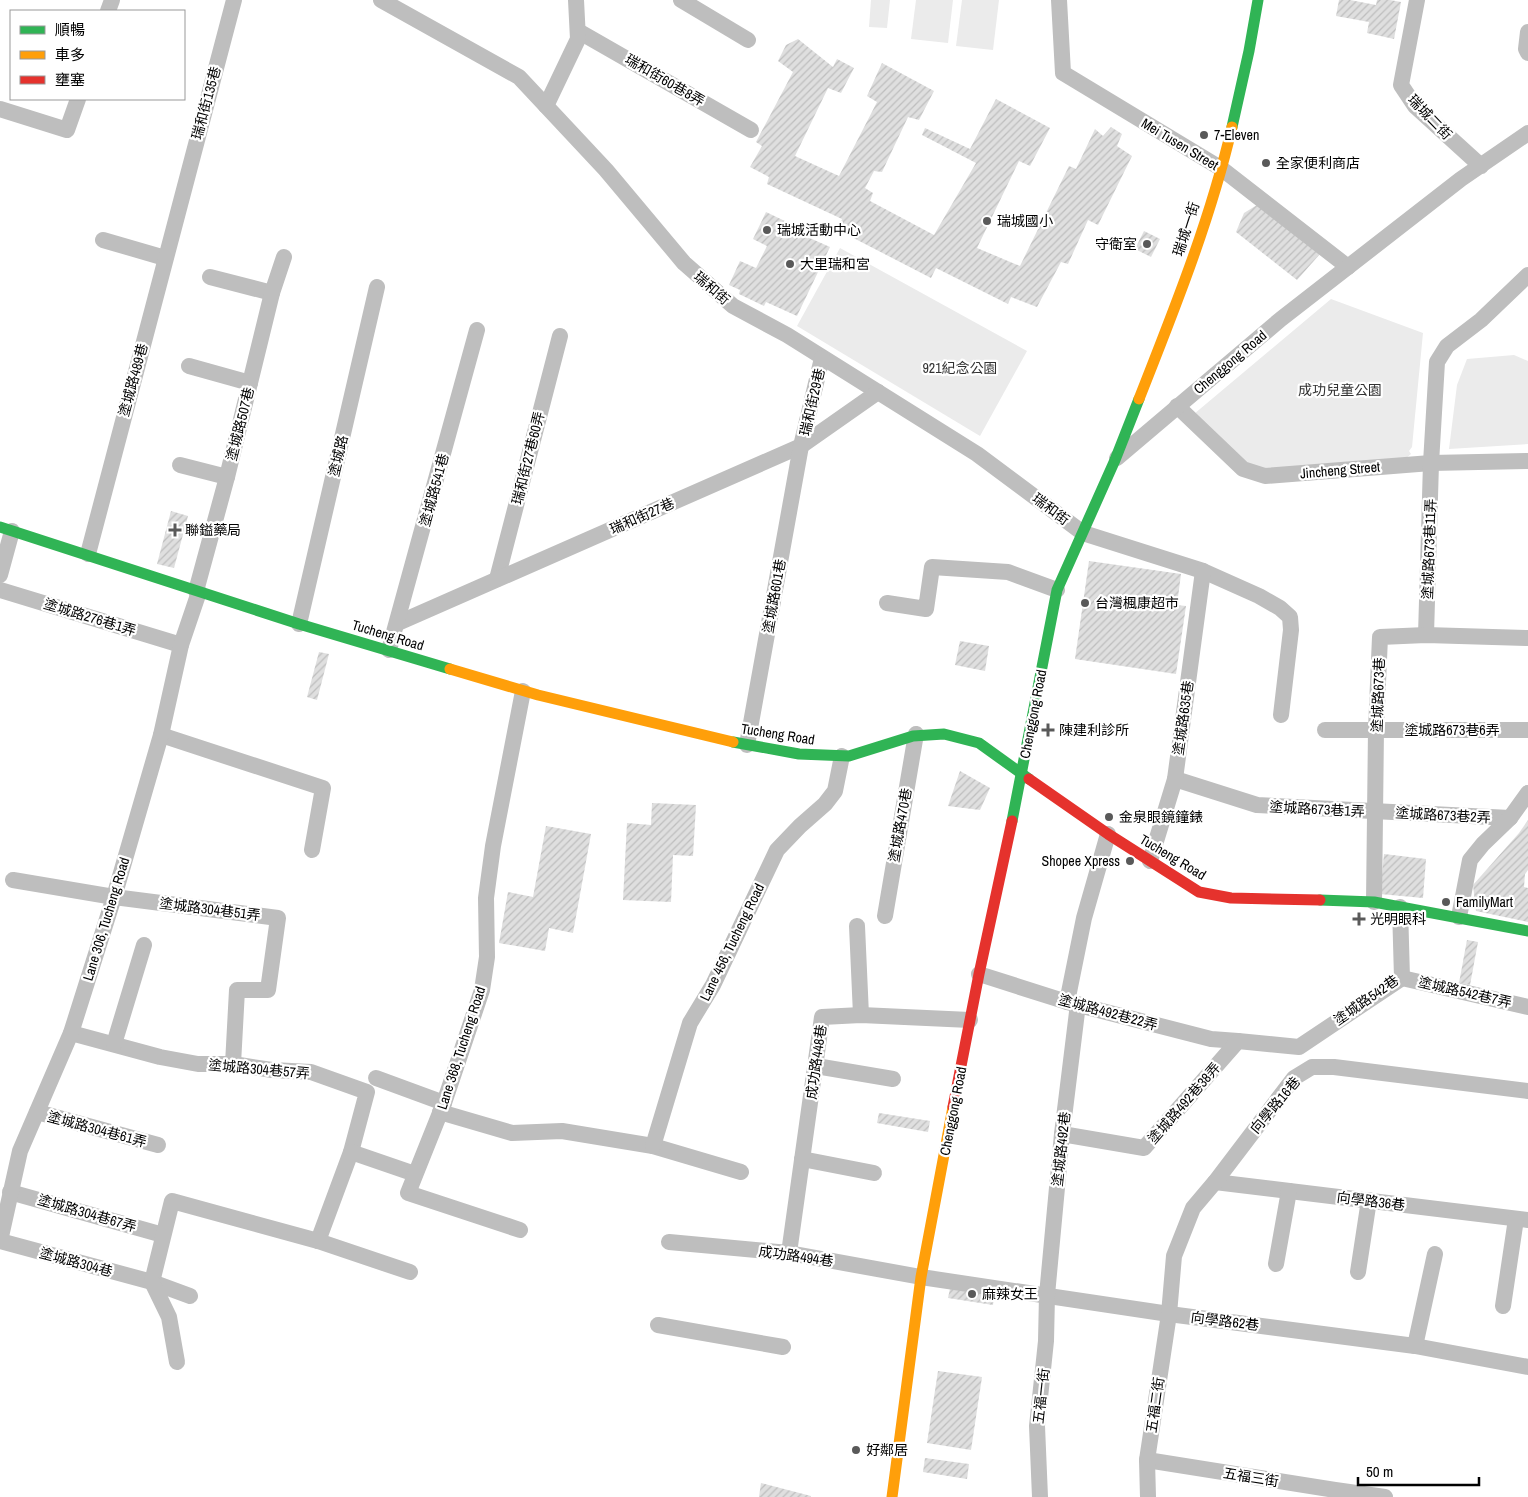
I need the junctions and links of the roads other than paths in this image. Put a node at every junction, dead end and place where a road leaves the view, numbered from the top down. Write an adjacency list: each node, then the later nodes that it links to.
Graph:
1 (234, 0): 19 (street, 瑞和街135巷)
2 (381, 0): 13 (street, 瑞和街)
3 (576, 0): 8 (street)
4 (681, 0): 10 (street)
5 (1059, 0): 18 (street, Mei Tusen Street)
6 (1258, 0): 18 (street, 瑞城一街)
7 (1417, 0): 17 (street, 瑞城二街)
8 (578, 31): 13 (street); 15 (street, 瑞和街60巷8弄)
9 (1528, 32): 11 (street)
10 (748, 40)
11 (1528, 53)
12 (78, 100): 14 (street)
13 (546, 106): 30 (street, 瑞和街)
14 (0, 109)
15 (752, 130)
16 (1528, 133): 17 (street, Chenggong Road)
17 (1481, 166): 23 (street, Chenggong Road)
18 (1222, 169): 23 (street, Mei Tusen Street); 36 (street, 瑞城一街)
19 (179, 206): 22 (street, 塗城路489巷)
20 (103, 240): 22 (street)
21 (284, 256): 27 (street, 塗城路507巷)
22 (165, 258): 43 (street, 塗城路489巷)
23 (1348, 267): 34 (street, Chenggong Road)
24 (1528, 275): 38 (street, 塗城路673巷11弄)
25 (210, 277): 27 (street)
26 (377, 287): 52 (street, 塗城路)
27 (272, 293): 32 (street, 塗城路507巷)
28 (477, 330): 51 (street, 塗城路541巷)
29 (560, 336): 46 (street, 瑞和街27巷60弄)
30 (822, 358): 33 (street, 瑞和街); 35 (street, 瑞和街29巷)
31 (189, 366): 32 (street)
32 (250, 384): 40 (street, 塗城路507巷)
33 (878, 392): 35 (street, 瑞和街27巷); 42 (street, 瑞和街)
34 (1177, 406): 36 (street, Chenggong Road); 38 (street, Jincheng Street)
35 (801, 446): 46 (street, 瑞和街27巷); 64 (street, 塗城路601巷)
36 (1115, 460): 42 (street, Chenggong Road)
37 (1528, 461): 38 (street, Jincheng Street)
38 (1431, 463): 53 (street, 塗城路673巷11弄)
39 (180, 465): 40 (street)
40 (227, 477): 49 (street, 塗城路507巷)
41 (6, 529): 43 (street, Tucheng Road); 45 (street)
42 (1083, 533): 44 (street, 瑞和街); 48 (street, Chenggong Road)
43 (88, 554): 49 (street, Tucheng Road)
44 (1203, 571): 58 (street, 瑞和街); 67 (street, 塗城路635巷)
45 (0, 575)
46 (497, 579): 51 (street, 瑞和街27巷)
47 (0, 590): 55 (street, 塗城路276巷1弄)
48 (1057, 590): 50 (street); 66 (street, Chenggong Road)
49 (197, 592): 52 (street, Tucheng Road); 55 (street, Lane 306, Tucheng Road)
50 (887, 603)
51 (398, 623): 56 (street, 塗城路541巷)
52 (299, 624): 56 (street, Tucheng Road)
53 (1426, 635): 54 (street, 塗城路673巷); 59 (street, 塗城路673巷)
54 (1528, 638)
55 (181, 645): 63 (street, Lane 306, Tucheng Road)
56 (389, 650): 57 (street, Tucheng Road)
57 (523, 691): 64 (street, Tucheng Road); 97 (street, Lane 368, Tucheng Road)
58 (1281, 715)
59 (1376, 729): 60 (street, 塗城路673巷6弄); 61 (street, 塗城路673巷6弄); 69 (street, 塗城路673巷)
60 (1325, 730)
61 (1528, 730)
62 (916, 734): 65 (street, Tucheng Road); 66 (street, Tucheng Road); 78 (street, 塗城路470巷)
63 (161, 735): 72 (street); 75 (street, Lane 306, Tucheng Road)
64 (747, 745): 65 (street, Tucheng Road)
65 (842, 756): 101 (street, Lane 456, Tucheng Road)
66 (1022, 774): 71 (street, Tucheng Road); 83 (street, Chenggong Road)
67 (1175, 779): 69 (street, 塗城路673巷1弄); 73 (street, 塗城路635巷)
68 (1528, 793): 70 (street)
69 (1376, 812): 70 (street, 塗城路673巷2弄); 76 (street, 塗城路673巷)
70 (1510, 818): 79 (street)
71 (1108, 834): 73 (street, Tucheng Road); 85 (street, 塗城路492巷)
72 (312, 850)
73 (1150, 861): 76 (street, Tucheng Road)
74 (13, 880): 75 (street)
75 (114, 896): 89 (street, Lane 306, Tucheng Road); 92 (street, 塗城路304巷51弄)
76 (1374, 902): 77 (street, Tucheng Road)
77 (1400, 907): 79 (street, Tucheng Road); 84 (street, 塗城路542巷)
78 (885, 916)
79 (1459, 917): 81 (street, Tucheng Road)
80 (857, 926): 87 (street)
81 (1528, 931)
82 (144, 945): 91 (street)
83 (979, 974): 85 (street, 塗城路492巷22弄); 88 (street, Chenggong Road)
84 (1402, 978): 86 (street, 塗城路542巷7弄); 90 (street, 塗城路542巷)
85 (1072, 1003): 90 (street, 塗城路492巷22弄); 99 (street, 塗城路492巷)
86 (1528, 1007)
87 (861, 1015): 88 (street, 成功路448巷); 93 (street, 成功路448巷)
88 (970, 1020): 122 (street, Chenggong Road)
89 (71, 1032): 91 (street, 塗城路304巷57弄); 98 (street, Lane 306, Tucheng Road)
90 (1238, 1041): 99 (street, 塗城路492巷38弄)
91 (114, 1044): 92 (street, 塗城路304巷57弄)
92 (234, 1064): 102 (street, 塗城路304巷57弄)
93 (816, 1066): 95 (street); 103 (street, 成功路448巷)
94 (376, 1078): 97 (street)
95 (893, 1080)
96 (1528, 1092): 107 (street, 向學路16巷)
97 (442, 1108): 101 (street); 105 (street, Lane 368, Tucheng Road)
98 (37, 1112): 100 (street, 塗城路304巷61弄); 109 (street, Lane 306, Tucheng Road)
99 (1062, 1134): 124 (street, 塗城路492巷)
100 (158, 1146)
101 (653, 1146): 104 (street)
102 (351, 1152): 105 (street); 115 (street, 塗城路304巷57弄)
103 (802, 1159): 106 (street); 117 (street, 成功路448巷)
104 (741, 1172)
105 (415, 1174): 112 (street, Lane 368, Tucheng Road)
106 (874, 1174)
107 (1215, 1182): 108 (street, 向學路36巷); 127 (street, 向學路16巷)
108 (1289, 1191): 110 (street, 向學路36巷); 119 (street)
109 (10, 1192): 113 (street, 塗城路304巷67弄); 114 (street, Lane 306, Tucheng Road)
110 (1369, 1200): 111 (street, 向學路36巷); 121 (street)
111 (1522, 1219): 126 (street)
112 (520, 1230)
113 (163, 1235): 115 (street); 123 (street)
114 (0, 1241): 123 (street, 塗城路304巷)
115 (318, 1241): 120 (street)
116 (669, 1242): 117 (street, 成功路494巷)
117 (789, 1254): 122 (street, 成功路494巷)
118 (1436, 1254): 129 (street)
119 (1276, 1264)
120 (410, 1272)
121 (1358, 1272)
122 (921, 1276): 124 (street, 向學路62巷); 134 (street, Chenggong Road)
123 (152, 1282): 125 (street, 塗城路304巷); 131 (street)
124 (1047, 1295): 127 (street, 向學路62巷); 135 (street, 五福一街)
125 (190, 1296)
126 (1503, 1306)
127 (1169, 1314): 129 (street, 向學路62巷); 133 (street, 五福二街)
128 (658, 1325): 130 (street)
129 (1415, 1346): 132 (street, 向學路62巷)
130 (783, 1347)
131 (177, 1362)
132 (1528, 1367)
133 (1147, 1460): 136 (street, 五福二街); 137 (street, 五福三街)
134 (892, 1497)
135 (1040, 1497)
136 (1148, 1497)
137 (1385, 1497)

